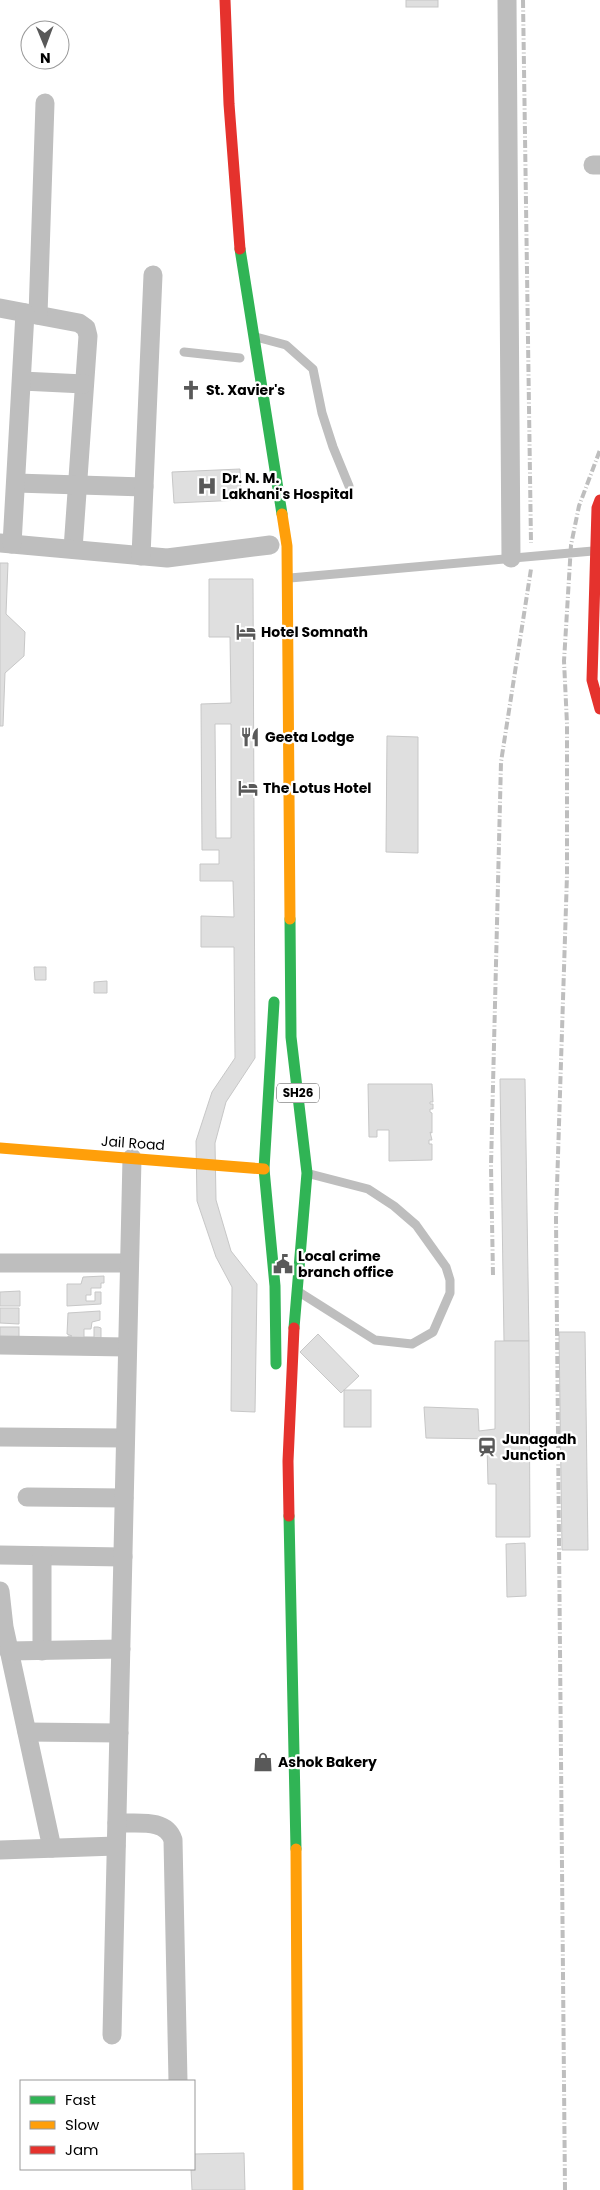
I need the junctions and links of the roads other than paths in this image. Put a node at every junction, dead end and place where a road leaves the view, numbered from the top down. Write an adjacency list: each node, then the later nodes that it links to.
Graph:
1 (214, 0): 5 (main road)
2 (225, 0): 9 (main road, SH26)
3 (507, 0): 24 (street)
4 (45, 103): 8 (street)
5 (220, 141)
6 (153, 275): 17 (street)
7 (0, 308): 8 (street)
8 (32, 314): 12 (street); 13 (street)
9 (254, 337): 16 (lane); 25 (main road, SH26)
10 (184, 352): 11 (lane)
11 (240, 358)
12 (22, 380): 13 (street); 14 (street)
13 (84, 384): 15 (street)
14 (16, 483): 15 (street); 20 (street)
15 (78, 485): 17 (street); 22 (street)
16 (349, 486)
17 (144, 488): 23 (street)
18 (600, 500): 19 (main road)
19 (597, 542): 24 (lane); 27 (main road)
20 (6, 543): 22 (street)
21 (270, 545): 23 (street)
22 (73, 549): 23 (street)
23 (141, 556)
24 (511, 558): 25 (lane)
25 (287, 578): 26 (lane); 30 (main road, SH26)
26 (274, 579)
27 (600, 709)
28 (275, 986): 29 (main road, SH26)
29 (276, 1105): 30 (main road); 33 (main road, SH26)
30 (299, 1106): 34 (main road, SH26)
31 (0, 1148): 32 (main road, Jail Road)
32 (132, 1158): 33 (main road, Jail Road); 36 (street)
33 (264, 1170): 40 (main road, SH26)
34 (307, 1173): 37 (main road, SH26); 37 (lane)
35 (0, 1262): 36 (street)
36 (129, 1263): 39 (street)
37 (296, 1290): 62 (main road, SH26)
38 (0, 1346): 39 (street)
39 (127, 1347): 42 (street)
40 (276, 1373)
41 (0, 1437): 42 (street)
42 (125, 1438): 45 (street)
43 (277, 1441): 53 (main road)
44 (27, 1497): 45 (street)
45 (124, 1498): 48 (street)
46 (0, 1554): 47 (street)
47 (42, 1556): 48 (street); 52 (street)
48 (123, 1557): 50 (street)
49 (0, 1591): 51 (street)
50 (121, 1649): 52 (street); 55 (street)
51 (10, 1651): 52 (street); 54 (street)
52 (42, 1651)
53 (281, 1716)
54 (27, 1732): 55 (street); 58 (street)
55 (119, 1733): 56 (street)
56 (117, 1823): 57 (street); 61 (street)
57 (116, 1846): 58 (street); 60 (street)
58 (52, 1848): 59 (street)
59 (0, 1850)
60 (112, 2035)
61 (178, 2080)
62 (298, 2190)

